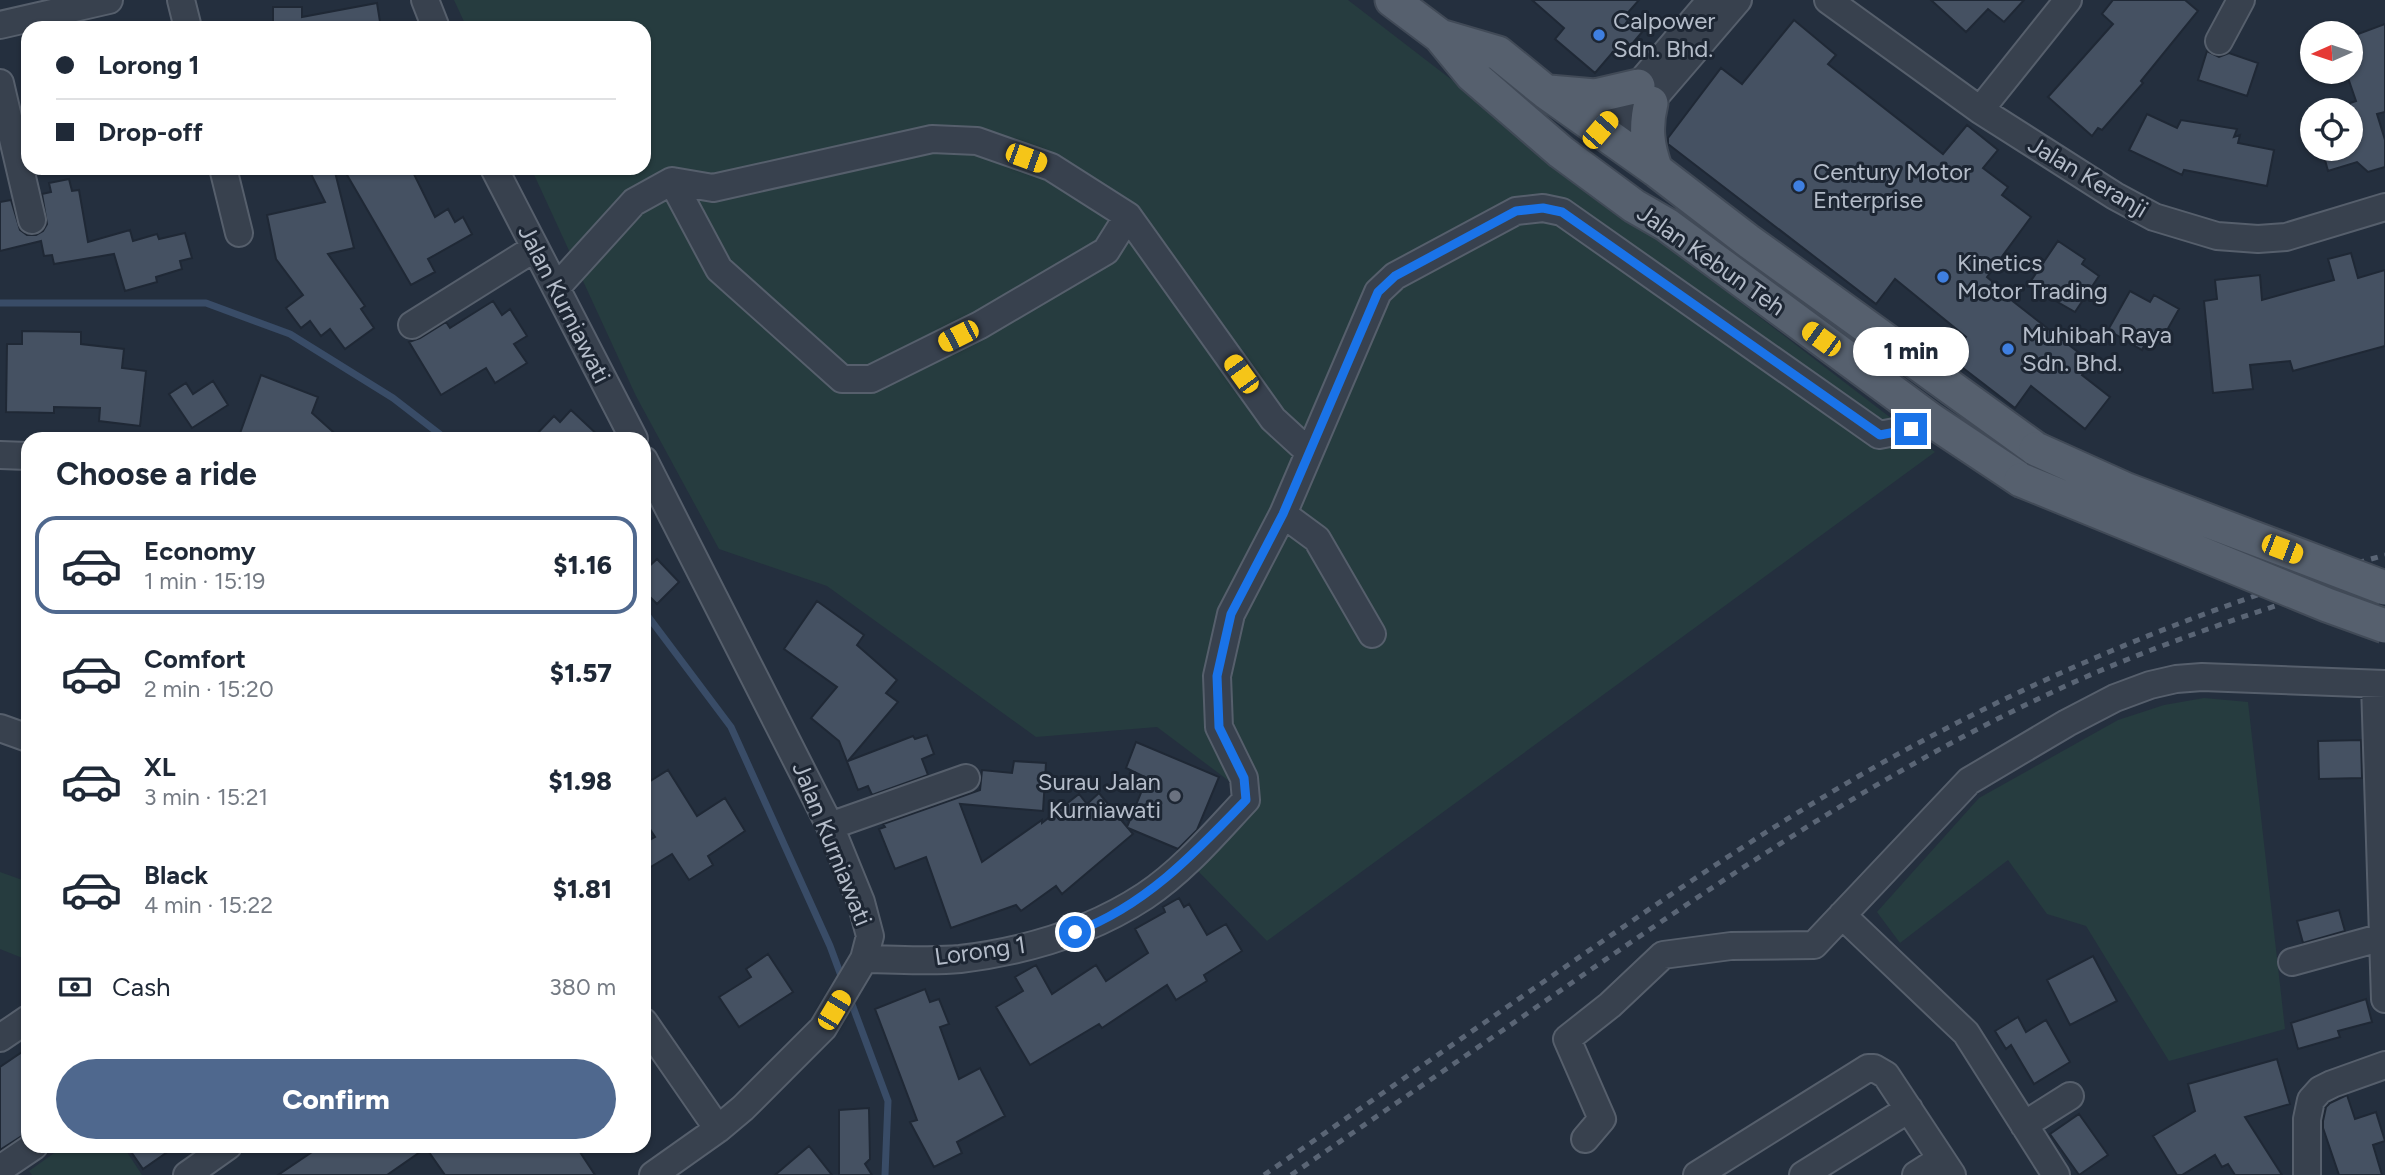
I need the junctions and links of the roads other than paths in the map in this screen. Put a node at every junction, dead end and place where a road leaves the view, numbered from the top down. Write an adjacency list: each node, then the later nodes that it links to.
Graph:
1 (109, 0): 10 (street)
2 (181, 0): 11 (street)
3 (425, 0): 12 (street)
4 (1392, 0): 14 (main road, Jalan Kebun Teh)
5 (1711, 0): 18 (street)
6 (1738, 0): 18 (street)
7 (1828, 0): 19 (street, Jalan Keranji)
8 (2068, 0): 19 (street)
9 (2241, 0): 15 (street)
10 (75, 4): 13 (street)
11 (186, 21)
12 (433, 21)
13 (0, 25)
14 (1440, 36): 17 (main road, Jalan Kebun Teh); 20 (main road, Jalan Kebun Teh)
15 (2219, 41)
16 (0, 83): 22 (street)
17 (1546, 92): 18 (main road); 21 (main road, Jalan Kebun Teh)
18 (1644, 95): 21 (street); 23 (main road)
19 (1980, 110): 28 (street, Jalan Keranji)
20 (1538, 132): 21 (main road); 31 (main road, Jalan Kebun Teh)
21 (1606, 139): 23 (main road, Jalan Kebun Teh); 31 (main road)
22 (21, 170)
23 (1656, 170): 43 (main road, Jalan Kebun Teh, bridge)
24 (22, 175): 30 (street)
25 (225, 175): 32 (street)
26 (498, 175): 33 (street, Jalan Kurniawati)
27 (672, 181): 29 (street); 29 (street); 34 (street)
28 (2385, 207)
29 (1128, 216): 38 (street)
30 (33, 220)
31 (1667, 225): 36 (main road, Jalan Kebun Teh)
32 (239, 233)
33 (535, 248): 34 (street, Jalan Kurniawati); 35 (street)
34 (556, 288): 37 (street, Jalan Kurniawati)
35 (412, 325)
36 (1931, 420): 38 (street, Lorong 1); 44 (main road, Jalan Kebun Teh, bridge)
37 (630, 432)
38 (1309, 452): 42 (street, Lorong 1)
39 (0, 455): 40 (street)
40 (21, 456)
41 (651, 474): 50 (street, Jalan Kurniawati)
42 (1283, 514): 45 (street); 54 (street, Lorong 1)
43 (2385, 588)
44 (2385, 626)
45 (1372, 634)
46 (2380, 684): 51 (street); 52 (street)
47 (0, 728): 48 (street)
48 (21, 736)
49 (966, 778): 50 (street)
50 (830, 826): 54 (street, Jalan Kurniawati)
51 (1842, 915): 62 (street); 64 (street)
52 (2383, 937): 53 (street); 55 (street)
53 (2292, 962)
54 (861, 966): 63 (street, Jalan Kurniawati)
55 (2385, 999)
56 (21, 1024): 58 (street)
57 (651, 1032): 63 (street)
58 (0, 1038)
59 (2385, 1065): 75 (street)
60 (2070, 1096): 62 (street)
61 (1909, 1109): 67 (street); 71 (street); 72 (street)
62 (2024, 1125): 74 (street)
63 (718, 1129): 70 (street, Jalan Kurniawati)
64 (1585, 1139)
65 (24, 1153): 68 (street)
66 (216, 1153): 69 (street)
67 (1946, 1167): 73 (street)
68 (0, 1169)
69 (187, 1175)
70 (653, 1175)
71 (1697, 1175)
72 (1803, 1175)
73 (1916, 1175)
74 (2056, 1175)
75 (2307, 1175)

